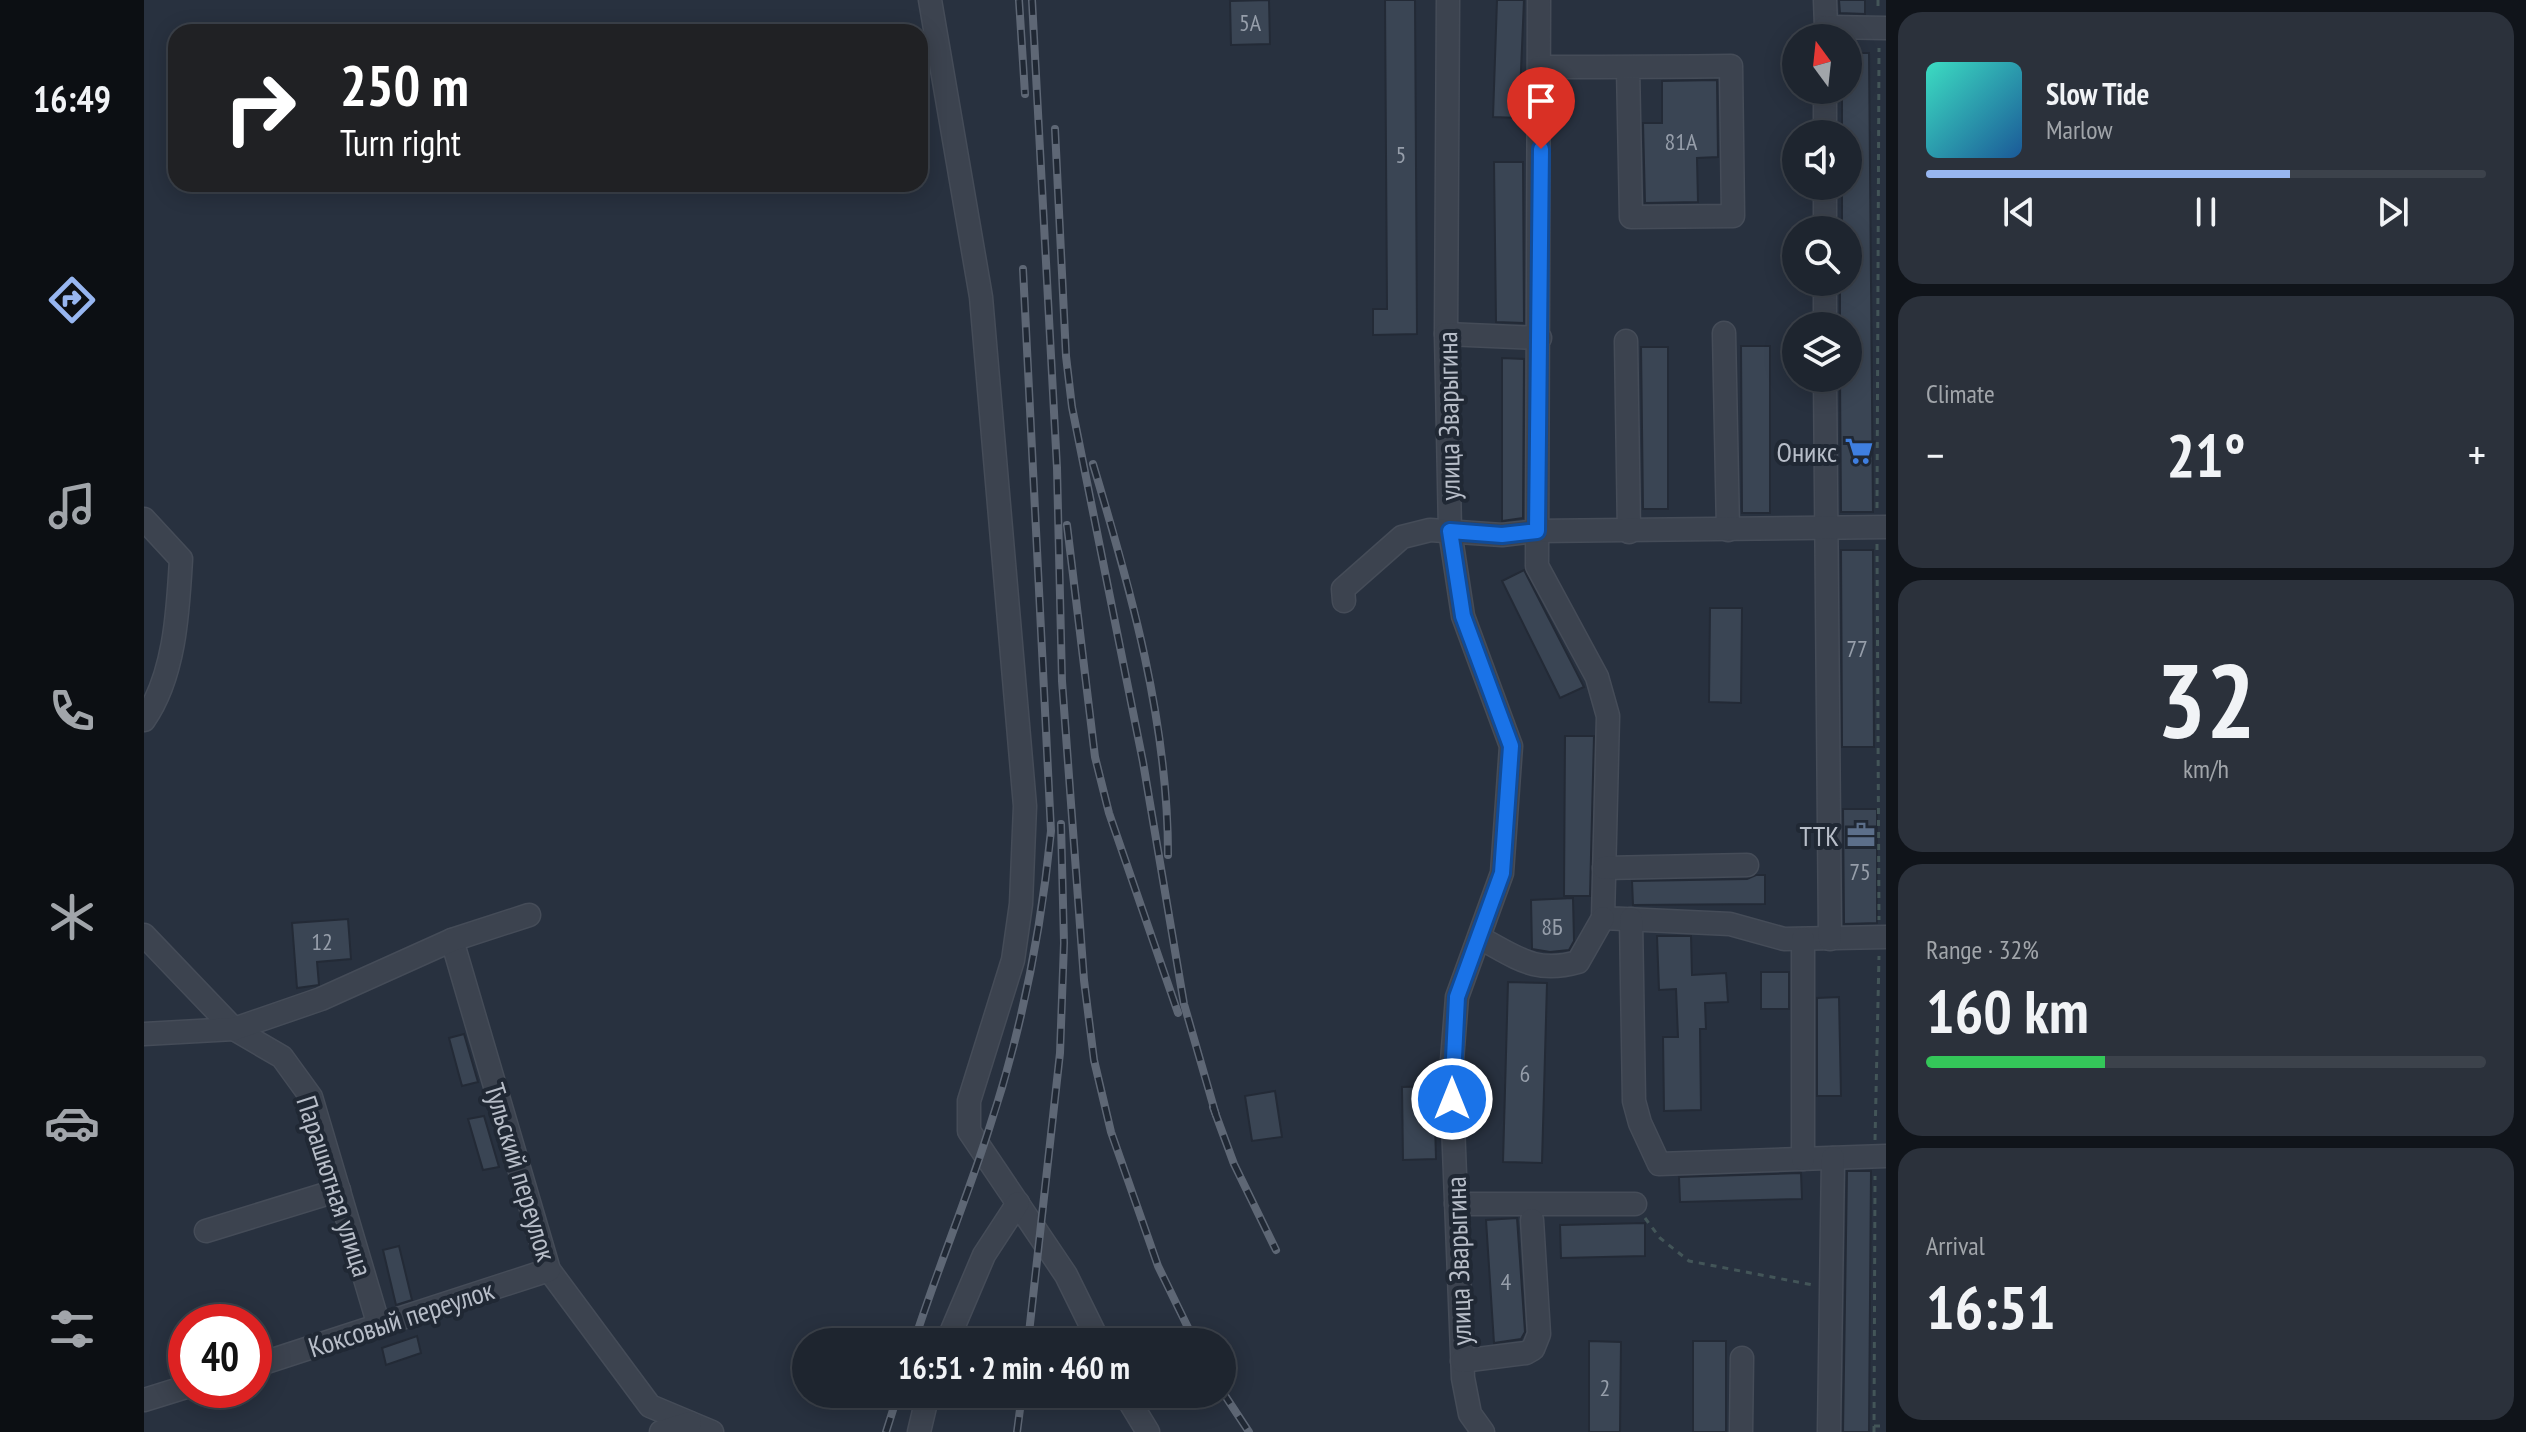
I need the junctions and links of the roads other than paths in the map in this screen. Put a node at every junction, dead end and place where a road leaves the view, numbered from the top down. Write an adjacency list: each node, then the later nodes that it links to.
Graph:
1 (930, 0): 41 (street)
2 (1448, 0): 11 (street, улица Зварыгина)
3 (1539, 0): 8 (street)
4 (1825, 0): 5 (street)
5 (1826, 24)
6 (1882, 28): 7 (street)
7 (1862, 30)
8 (1540, 67): 9 (street); 12 (street)
9 (1628, 67): 9 (street)
10 (1724, 333): 18 (street)
11 (1446, 334): 12 (street); 19 (street, улица Зварыгина)
12 (1540, 338): 20 (street)
13 (1626, 341): 21 (street)
14 (1825, 392): 17 (street)
15 (144, 519): 23 (street)
16 (1882, 528): 17 (street)
17 (1825, 529): 18 (street); 33 (street)
18 (1728, 530): 21 (street)
19 (1450, 531): 20 (street); 22 (street); 31 (street, улица Зварыгина)
20 (1537, 531): 21 (street); 25 (street)
21 (1629, 532)
22 (1344, 601)
23 (144, 720)
24 (1747, 865): 25 (street)
25 (1604, 868): 27 (street)
26 (529, 915): 34 (street)
27 (1603, 918): 28 (street); 31 (street)
28 (1631, 919): 32 (street); 39 (street)
29 (144, 935): 35 (street, Парашютная улица)
30 (1883, 937): 33 (street)
31 (1480, 938): 42 (street, улица Зварыгина)
32 (1803, 939): 33 (street); 39 (street)
33 (1830, 939)
34 (452, 940): 35 (street); 46 (street, Тульский переулок)
35 (234, 1029): 36 (street); 40 (street, Парашютная улица)
36 (144, 1034)
37 (1881, 1156): 38 (street)
38 (1833, 1158): 39 (street); 64 (street)
39 (1803, 1159)
40 (339, 1190): 45 (street); 47 (street, Парашютная улица)
41 (1018, 1203): 48 (street); 49 (street)
42 (1456, 1204): 43 (street); 52 (street, улица Зварыгина)
43 (1635, 1204)
44 (1532, 1220): 52 (street)
45 (206, 1231)
46 (549, 1270): 47 (street, Коксовый переулок); 57 (street, Тульский переулок)
47 (379, 1326): 51 (street, Коксовый переулок)
48 (953, 1328)
49 (1092, 1328)
50 (1742, 1358): 63 (street)
51 (272, 1360)
52 (1462, 1361): 62 (street, улица Зварыгина)
53 (168, 1393): 54 (street)
54 (144, 1400)
55 (925, 1408): 60 (street)
56 (1133, 1408): 61 (street)
57 (686, 1427): 58 (street); 59 (street, Тульский переулок)
58 (661, 1432)
59 (712, 1432)
60 (919, 1432)
61 (1148, 1432)
62 (1483, 1432)
63 (1741, 1432)
64 (1829, 1432)

